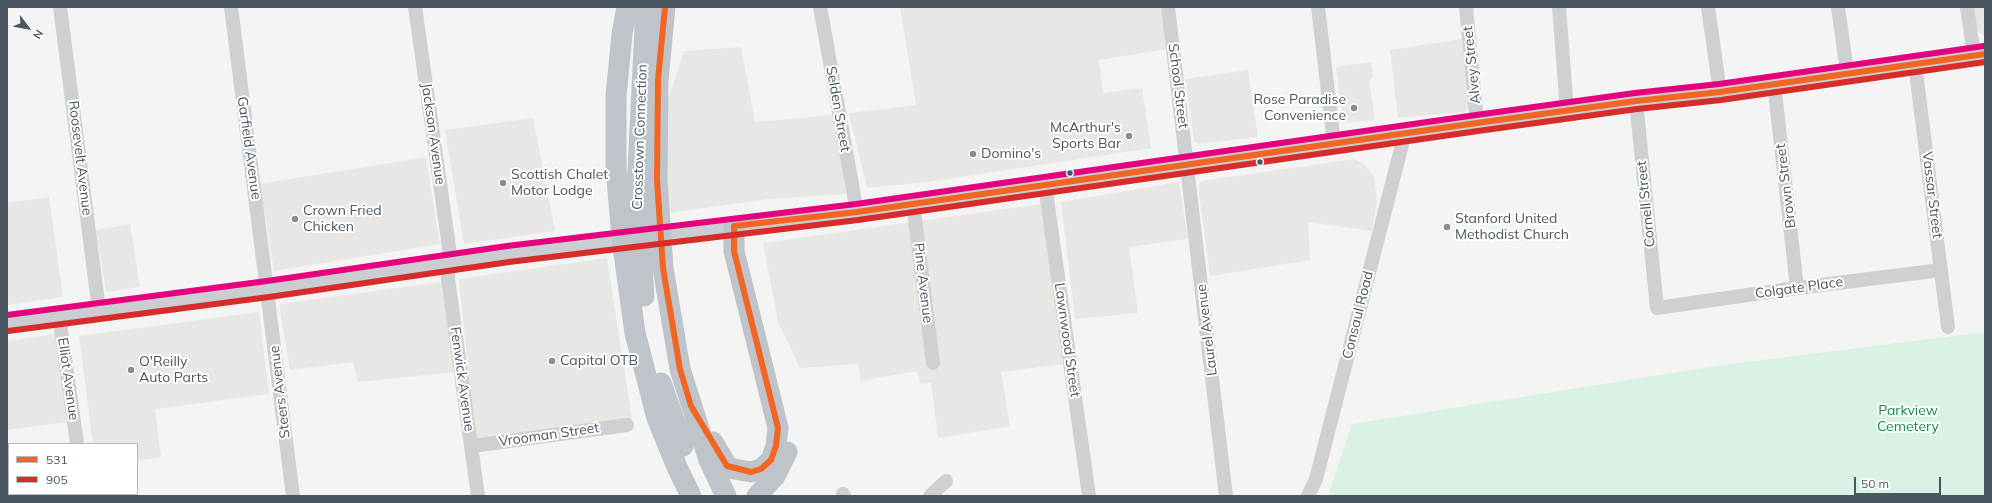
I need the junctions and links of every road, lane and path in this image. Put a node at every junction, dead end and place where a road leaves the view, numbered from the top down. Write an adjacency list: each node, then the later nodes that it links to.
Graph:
1 (60, 7): 36 (street, Roosevelt Avenue)
2 (231, 7): 34 (street, Garfield Avenue)
3 (415, 7): 31 (street, Jackson Avenue)
4 (627, 7): 30 (highway)
5 (646, 7): 49 (highway, Crosstown Connection)
6 (665, 7): 41 (highway, Crosstown Connection)
7 (820, 7): 28 (street, Selden Street)
8 (1168, 7): 25 (street, School Street)
9 (1318, 7): 24 (street)
10 (1466, 7): 22 (street, Alvey Street)
11 (1559, 7): 21 (street)
12 (1708, 7): 19 (street)
13 (1838, 7): 17 (street)
14 (1967, 7): 15 (street)
15 (1979, 55): 16 (main road)
16 (1915, 64): 17 (main road); 32 (street, Vassar Street)
17 (1847, 72): 18 (main road)
18 (1774, 83): 19 (main road); 33 (street, Brown Street)
19 (1720, 92): 20 (main road)
20 (1636, 101): 21 (main road); 35 (street, Cornell Street)
21 (1567, 111): 22 (main road)
22 (1477, 123): 23 (main road)
23 (1405, 133): 24 (main road); 55 (street, Consaul Road)
24 (1334, 143): 25 (main road)
25 (1188, 164): 26 (main road); 54 (street, Laurel Avenue)
26 (1045, 185): 27 (main road); 53 (street, Lawnwood Street)
27 (913, 203): 28 (main road); 40 (street, Pine Avenue)
28 (857, 212): 29 (main road)
29 (734, 226): 30 (main road); 41 (highway); 51 (highway)
30 (625, 239): 31 (main road); 48 (highway)
31 (449, 262): 34 (main road); 44 (street, Fenwick Avenue)
32 (1941, 270): 33 (street, Colgate Place); 39 (street, Vassar Street)
33 (1797, 288): 35 (street, Colgate Place)
34 (268, 289): 36 (main road); 46 (street, Steers Avenue)
35 (1657, 308)
36 (99, 310): 37 (main road)
37 (59, 315): 38 (main road); 43 (street, Elliot Avenue)
38 (7, 323)
39 (1948, 327)
40 (933, 363)
41 (691, 406): 50 (highway, Crosstown Connection)
42 (627, 424): 44 (street, Vrooman Street)
43 (77, 443)
44 (472, 446): 47 (street, Fenwick Avenue)
45 (946, 481): 52 (street)
46 (293, 496)
47 (478, 496)
48 (692, 496)
49 (705, 496)
50 (726, 496)
51 (757, 496)
52 (930, 496)
53 (1089, 496)
54 (1226, 496)
55 (1308, 496)

